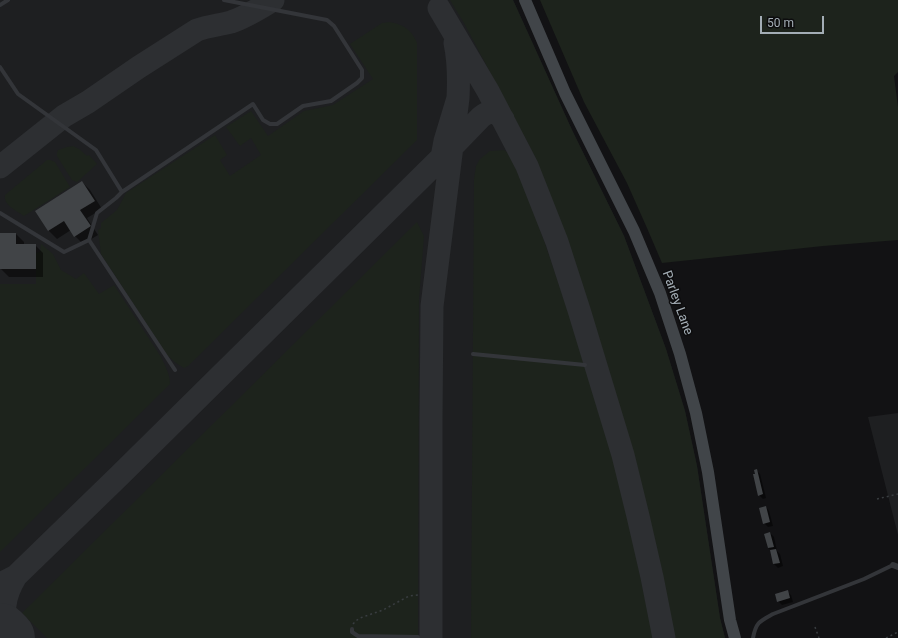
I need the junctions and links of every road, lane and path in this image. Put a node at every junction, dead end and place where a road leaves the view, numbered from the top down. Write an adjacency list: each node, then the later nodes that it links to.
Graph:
1 (8, 0): 4 (lane)
2 (224, 0): 6 (lane)
3 (525, 0): 20 (main road, Parley Lane)
4 (0, 5)
5 (0, 67): 6 (lane)
6 (122, 192): 8 (lane)
7 (0, 213): 8 (lane)
8 (89, 240): 11 (lane)
9 (473, 354): 10 (lane)
10 (586, 365)
11 (175, 370)
12 (898, 494): 13 (path)
13 (877, 499)
14 (896, 566): 21 (lane)
15 (418, 596): 17 (path)
16 (815, 627): 22 (path)
17 (352, 629): 19 (lane)
18 (898, 632): 23 (path)
19 (418, 637)
20 (735, 638)
21 (753, 638)
22 (819, 638)
23 (886, 638)

